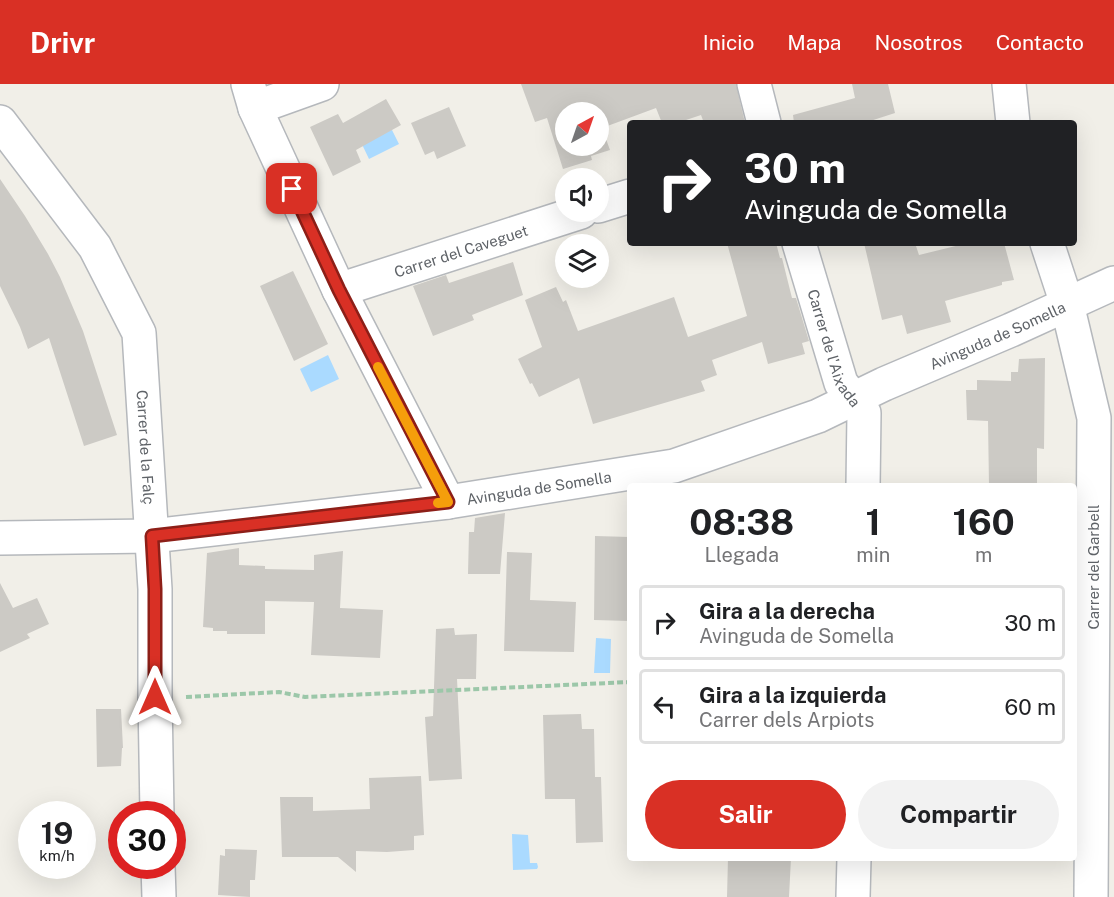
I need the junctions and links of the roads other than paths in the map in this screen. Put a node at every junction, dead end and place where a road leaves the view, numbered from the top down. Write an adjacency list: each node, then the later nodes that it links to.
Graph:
1 (322, 84): 4 (street)
2 (754, 84): 5 (street)
3 (1009, 84): 6 (street)
4 (251, 96): 14 (street)
5 (763, 120)
6 (1013, 120)
7 (0, 122): 19 (street, Carrer de la Falç)
8 (627, 197): 9 (street)
9 (609, 203)
10 (555, 220): 14 (street, Carrer del Caveguet)
11 (800, 246): 16 (street, Carrer de l'Aixada)
12 (1048, 246): 15 (street, Carrer del Garbell)
13 (1114, 283): 15 (street, Avinguda de Somella)
14 (339, 290): 18 (street)
15 (1067, 304): 16 (street, Avinguda de Somella); 26 (street, Carrer del Garbell)
16 (852, 399): 17 (street, Carrer de l'Aixada); 18 (street, Avinguda de Somella)
17 (863, 483)
18 (448, 502): 19 (street, Avinguda de Somella)
19 (152, 536): 20 (street, Avinguda de Somella); 21 (street, Carrer de la Falç)
20 (0, 538)
21 (157, 801)
22 (854, 861): 25 (street)
23 (158, 879): 24 (street)
24 (159, 897)
25 (853, 897)
26 (1091, 897)

